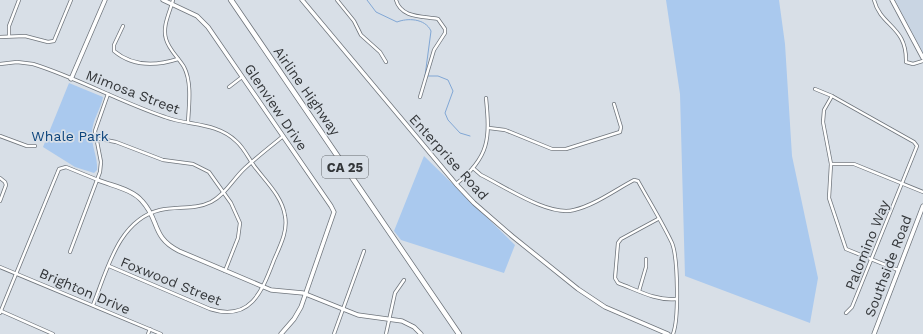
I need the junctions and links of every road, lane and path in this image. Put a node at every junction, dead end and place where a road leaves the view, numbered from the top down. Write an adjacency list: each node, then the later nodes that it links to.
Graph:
1 (19, 0): 13 (street)
2 (71, 0): 13 (street)
3 (105, 0): 20 (street)
4 (163, 0): 11 (street, Glenview Drive)
5 (231, 0): 74 (main road, Airline Highway / CA 25)
6 (337, 0): 17 (street)
7 (396, 0): 25 (street)
8 (874, 0): 16 (street)
9 (892, 0): 16 (street)
10 (304, 1): 40 (street, Enterprise Road)
11 (173, 2): 15 (street); 19 (street, Glenview Drive)
12 (123, 26): 15 (street)
13 (9, 36): 14 (street)
14 (0, 37)
15 (178, 59): 28 (street)
16 (923, 59)
17 (386, 62)
18 (0, 64): 20 (street, Mimosa Street)
19 (242, 77): 21 (street); 31 (street, Glenview Drive)
20 (71, 79): 23 (street, Mimosa Street)
21 (229, 87)
22 (815, 89): 24 (street)
23 (108, 94): 28 (street, Mimosa Street); 32 (street)
24 (832, 96): 35 (street); 39 (street, Palomino Way)
25 (420, 97)
26 (486, 98): 29 (street)
27 (614, 104): 29 (street)
28 (188, 122): 34 (street, Mimosa Street)
29 (489, 128): 36 (street)
30 (0, 136): 33 (street)
31 (282, 137): 34 (street); 59 (street, Glenview Drive)
32 (95, 138): 38 (street); 41 (street)
33 (35, 146)
34 (252, 162): 41 (street); 57 (street, Mimosa Street)
35 (831, 164): 39 (street); 50 (street)
36 (474, 168): 40 (street); 46 (street)
37 (0, 178): 43 (street)
38 (98, 180): 45 (street); 48 (street); 55 (street)
39 (903, 183): 42 (street); 50 (street, Palomino Way)
40 (456, 184): 75 (street, Enterprise Road)
41 (225, 192): 45 (street); 54 (street)
42 (923, 192)
43 (0, 201)
44 (923, 206): 53 (street, Southside Road)
45 (150, 213): 52 (street); 54 (street)
46 (658, 219): 58 (street); 60 (street)
47 (364, 251): 62 (street)
48 (70, 252)
49 (646, 259): 58 (street)
50 (872, 260): 53 (street); 64 (street, Palomino Way)
51 (0, 266): 55 (street, Brighton Drive)
52 (109, 266): 57 (street, Foxwood Street); 61 (street)
53 (898, 270): 77 (street, Southside Road)
54 (225, 271): 57 (street)
55 (17, 273): 61 (street, Brighton Drive); 63 (street)
56 (404, 280): 65 (street)
57 (263, 287): 59 (street)
58 (639, 291): 60 (street)
59 (305, 294): 62 (street); 70 (street, Glenview Drive)
60 (676, 299): 76 (street)
61 (94, 305): 66 (street, Brighton Drive)
62 (343, 310): 65 (street); 71 (street)
63 (0, 312): 67 (street)
64 (846, 313)
65 (390, 319): 72 (street); 73 (street)
66 (150, 329): 68 (street); 69 (street, Brighton Drive)
67 (53, 334)
68 (148, 334)
69 (161, 334)
70 (281, 334)
71 (334, 334)
72 (386, 334)
73 (421, 334)
74 (459, 334)
75 (668, 334)
76 (673, 334)
77 (874, 334)

